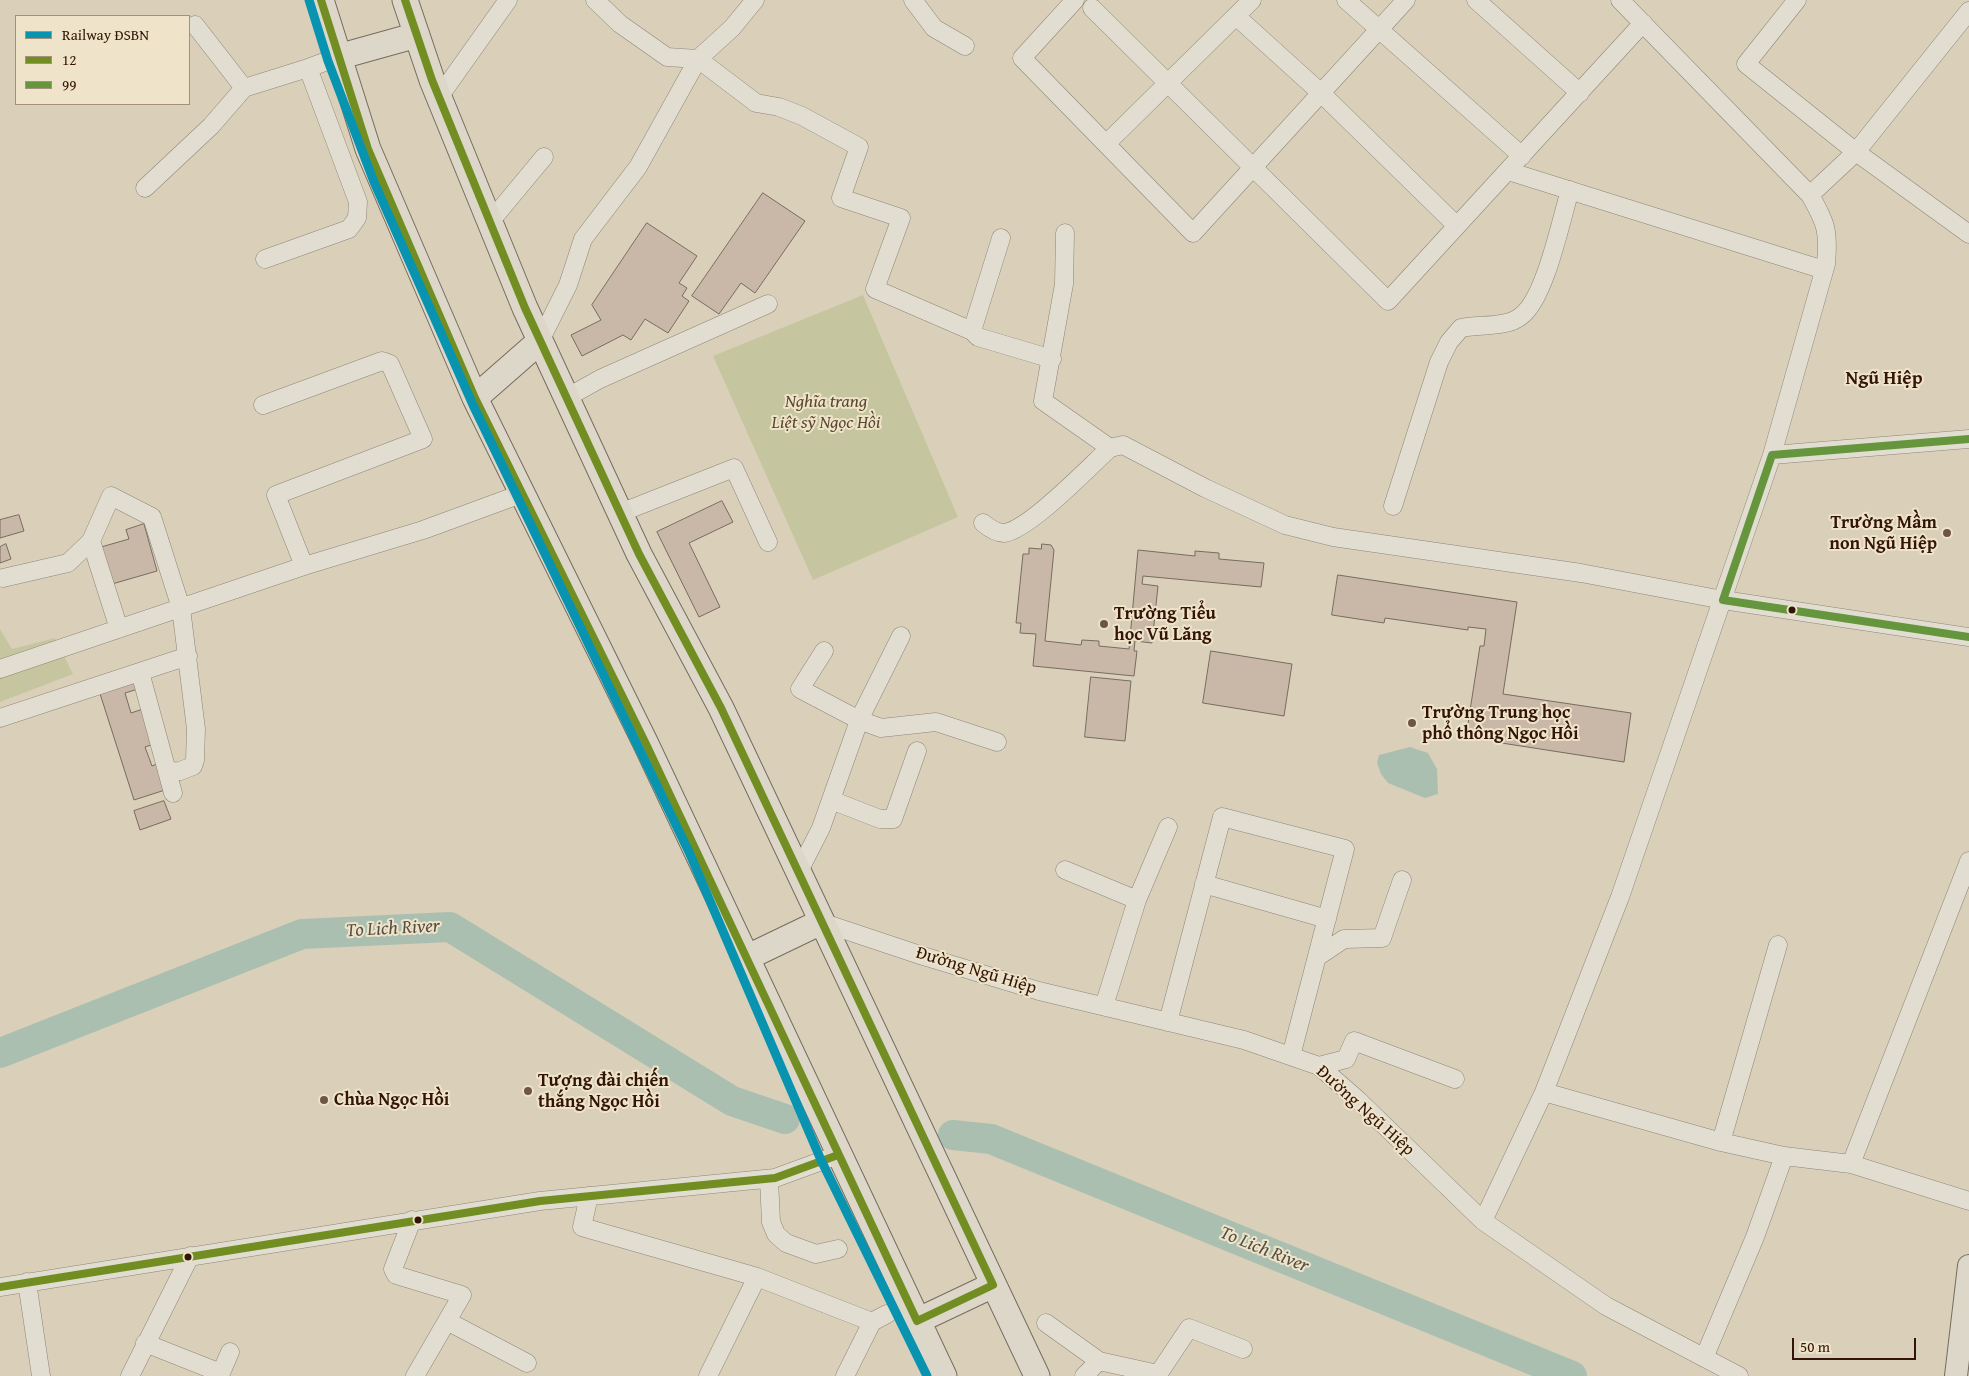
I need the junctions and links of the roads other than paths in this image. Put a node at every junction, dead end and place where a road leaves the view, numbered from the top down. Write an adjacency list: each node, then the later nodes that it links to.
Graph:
1 (321, 0): 22 (highway)
2 (406, 0): 20 (highway)
3 (508, 0): 29 (street)
4 (595, 0): 23 (street)
5 (755, 0): 23 (street)
6 (913, 0): 21 (street)
7 (1076, 0): 30 (street)
8 (1252, 0): 16 (street)
9 (1346, 0): 19 (street)
10 (1406, 0): 19 (street)
11 (1476, 0): 28 (street)
12 (1620, 0): 17 (street)
13 (1797, 0): 31 (street)
14 (1092, 3): 25 (street)
15 (1969, 11): 31 (street)
16 (1237, 17): 25 (street); 27 (street)
17 (1643, 23): 28 (street); 38 (street)
18 (195, 25): 26 (street)
19 (1380, 29): 27 (street); 32 (street)
20 (417, 35): 22 (highway); 29 (highway)
21 (965, 46)
22 (338, 58): 24 (street); 50 (highway)
23 (698, 59): 47 (street); 48 (street)
24 (308, 68): 26 (street); 44 (street)
25 (1169, 82): 30 (street); 34 (street)
26 (244, 88): 36 (street)
27 (1321, 93): 34 (street); 40 (street)
28 (1580, 93): 32 (street)
29 (439, 97): 39 (highway)
30 (1106, 144): 34 (street)
31 (1856, 152): 38 (street); 42 (street)
32 (1522, 156): 35 (street)
33 (544, 157): 39 (street)
34 (1253, 168): 40 (street)
35 (1508, 171): 37 (street); 40 (street)
36 (145, 188)
37 (1570, 190): 45 (street); 57 (street)
38 (1810, 195): 45 (street)
39 (490, 222): 48 (highway)
40 (1457, 226)
41 (1065, 234): 49 (street)
42 (1969, 234)
43 (1001, 238): 47 (street)
44 (265, 259)
45 (1824, 270): 55 (street)
46 (768, 304): 51 (street)
47 (972, 331): 49 (street)
48 (540, 341): 50 (highway); 51 (highway)
49 (1052, 359): 54 (street)
50 (474, 398): 56 (highway)
51 (566, 398): 58 (highway)
52 (263, 406): 62 (street)
53 (1969, 439): 55 (street)
54 (1110, 448): 59 (street); 64 (street)
55 (1772, 455): 64 (street)
56 (521, 494): 62 (street); 91 (highway)
57 (1393, 506)
58 (620, 513): 61 (street); 83 (highway)
59 (983, 523)
60 (91, 541): 63 (street); 65 (street); 66 (street)
61 (768, 542)
62 (304, 566): 65 (street)
63 (3, 578)
64 (1722, 600): 68 (street); 97 (street)
65 (181, 608): 66 (street); 70 (street)
66 (119, 629): 71 (street)
67 (901, 636): 74 (street)
68 (1969, 637)
69 (824, 651): 74 (street)
70 (188, 656): 72 (street); 77 (street)
71 (0, 670)
72 (140, 672): 73 (street); 77 (street)
73 (0, 718)
74 (859, 720): 75 (street); 79 (street)
75 (997, 742)
76 (918, 751): 79 (street)
77 (167, 772): 78 (street)
78 (173, 794)
79 (831, 800): 83 (street)
80 (1168, 827): 86 (street)
81 (1969, 861): 101 (street)
82 (1065, 870): 86 (street)
83 (798, 872): 88 (highway)
84 (1402, 880): 90 (street)
85 (1204, 884): 87 (street); 87 (street); 93 (street)
86 (1137, 900): 92 (street)
87 (1327, 919): 90 (street)
88 (821, 922): 91 (highway); 92 (street, Đường Ngũ Hiệp); 112 (highway)
89 (1778, 945): 98 (street)
90 (1317, 957): 94 (street)
91 (746, 958): 99 (highway)
92 (1104, 1006): 93 (street, Đường Ngũ Hiệp)
93 (1168, 1022): 94 (street, Đường Ngũ Hiệp)
94 (1291, 1056): 95 (street, Đường Ngũ Hiệp)
95 (1319, 1066): 96 (street); 106 (street, Đường Ngũ Hiệp)
96 (1455, 1079)
97 (1544, 1092): 98 (street); 106 (street)
98 (1721, 1142): 100 (street)
99 (838, 1155): 102 (street); 115 (highway)
100 (1784, 1156): 101 (street); 120 (street)
101 (1851, 1164): 104 (street)
102 (769, 1179): 103 (street); 107 (street)
103 (589, 1196): 105 (street); 110 (street)
104 (1969, 1201)
105 (412, 1220): 108 (street); 114 (street)
106 (1483, 1221): 120 (street, Đường Ngũ Hiệp)
107 (838, 1249)
108 (190, 1256): 111 (street); 117 (street)
109 (1969, 1266): 133 (main road)
110 (757, 1277): 127 (street); 128 (street)
111 (27, 1282): 113 (street); 124 (street)
112 (993, 1285): 115 (highway); 130 (highway)
113 (0, 1287)
114 (447, 1321): 122 (street); 126 (street)
115 (917, 1321): 129 (highway)
116 (1046, 1323): 121 (street)
117 (145, 1343): 119 (street); 125 (street)
118 (1243, 1350): 123 (street)
119 (230, 1352)
120 (1704, 1358): 132 (street, Đường Ngũ Hiệp)
121 (1099, 1361): 123 (street); 131 (street)
122 (527, 1364)
123 (1157, 1375)
124 (41, 1376)
125 (130, 1376)
126 (415, 1376)
127 (708, 1376)
128 (845, 1376)
129 (944, 1376)
130 (1037, 1376)
131 (1084, 1376)
132 (1739, 1376)
133 (1956, 1376)

